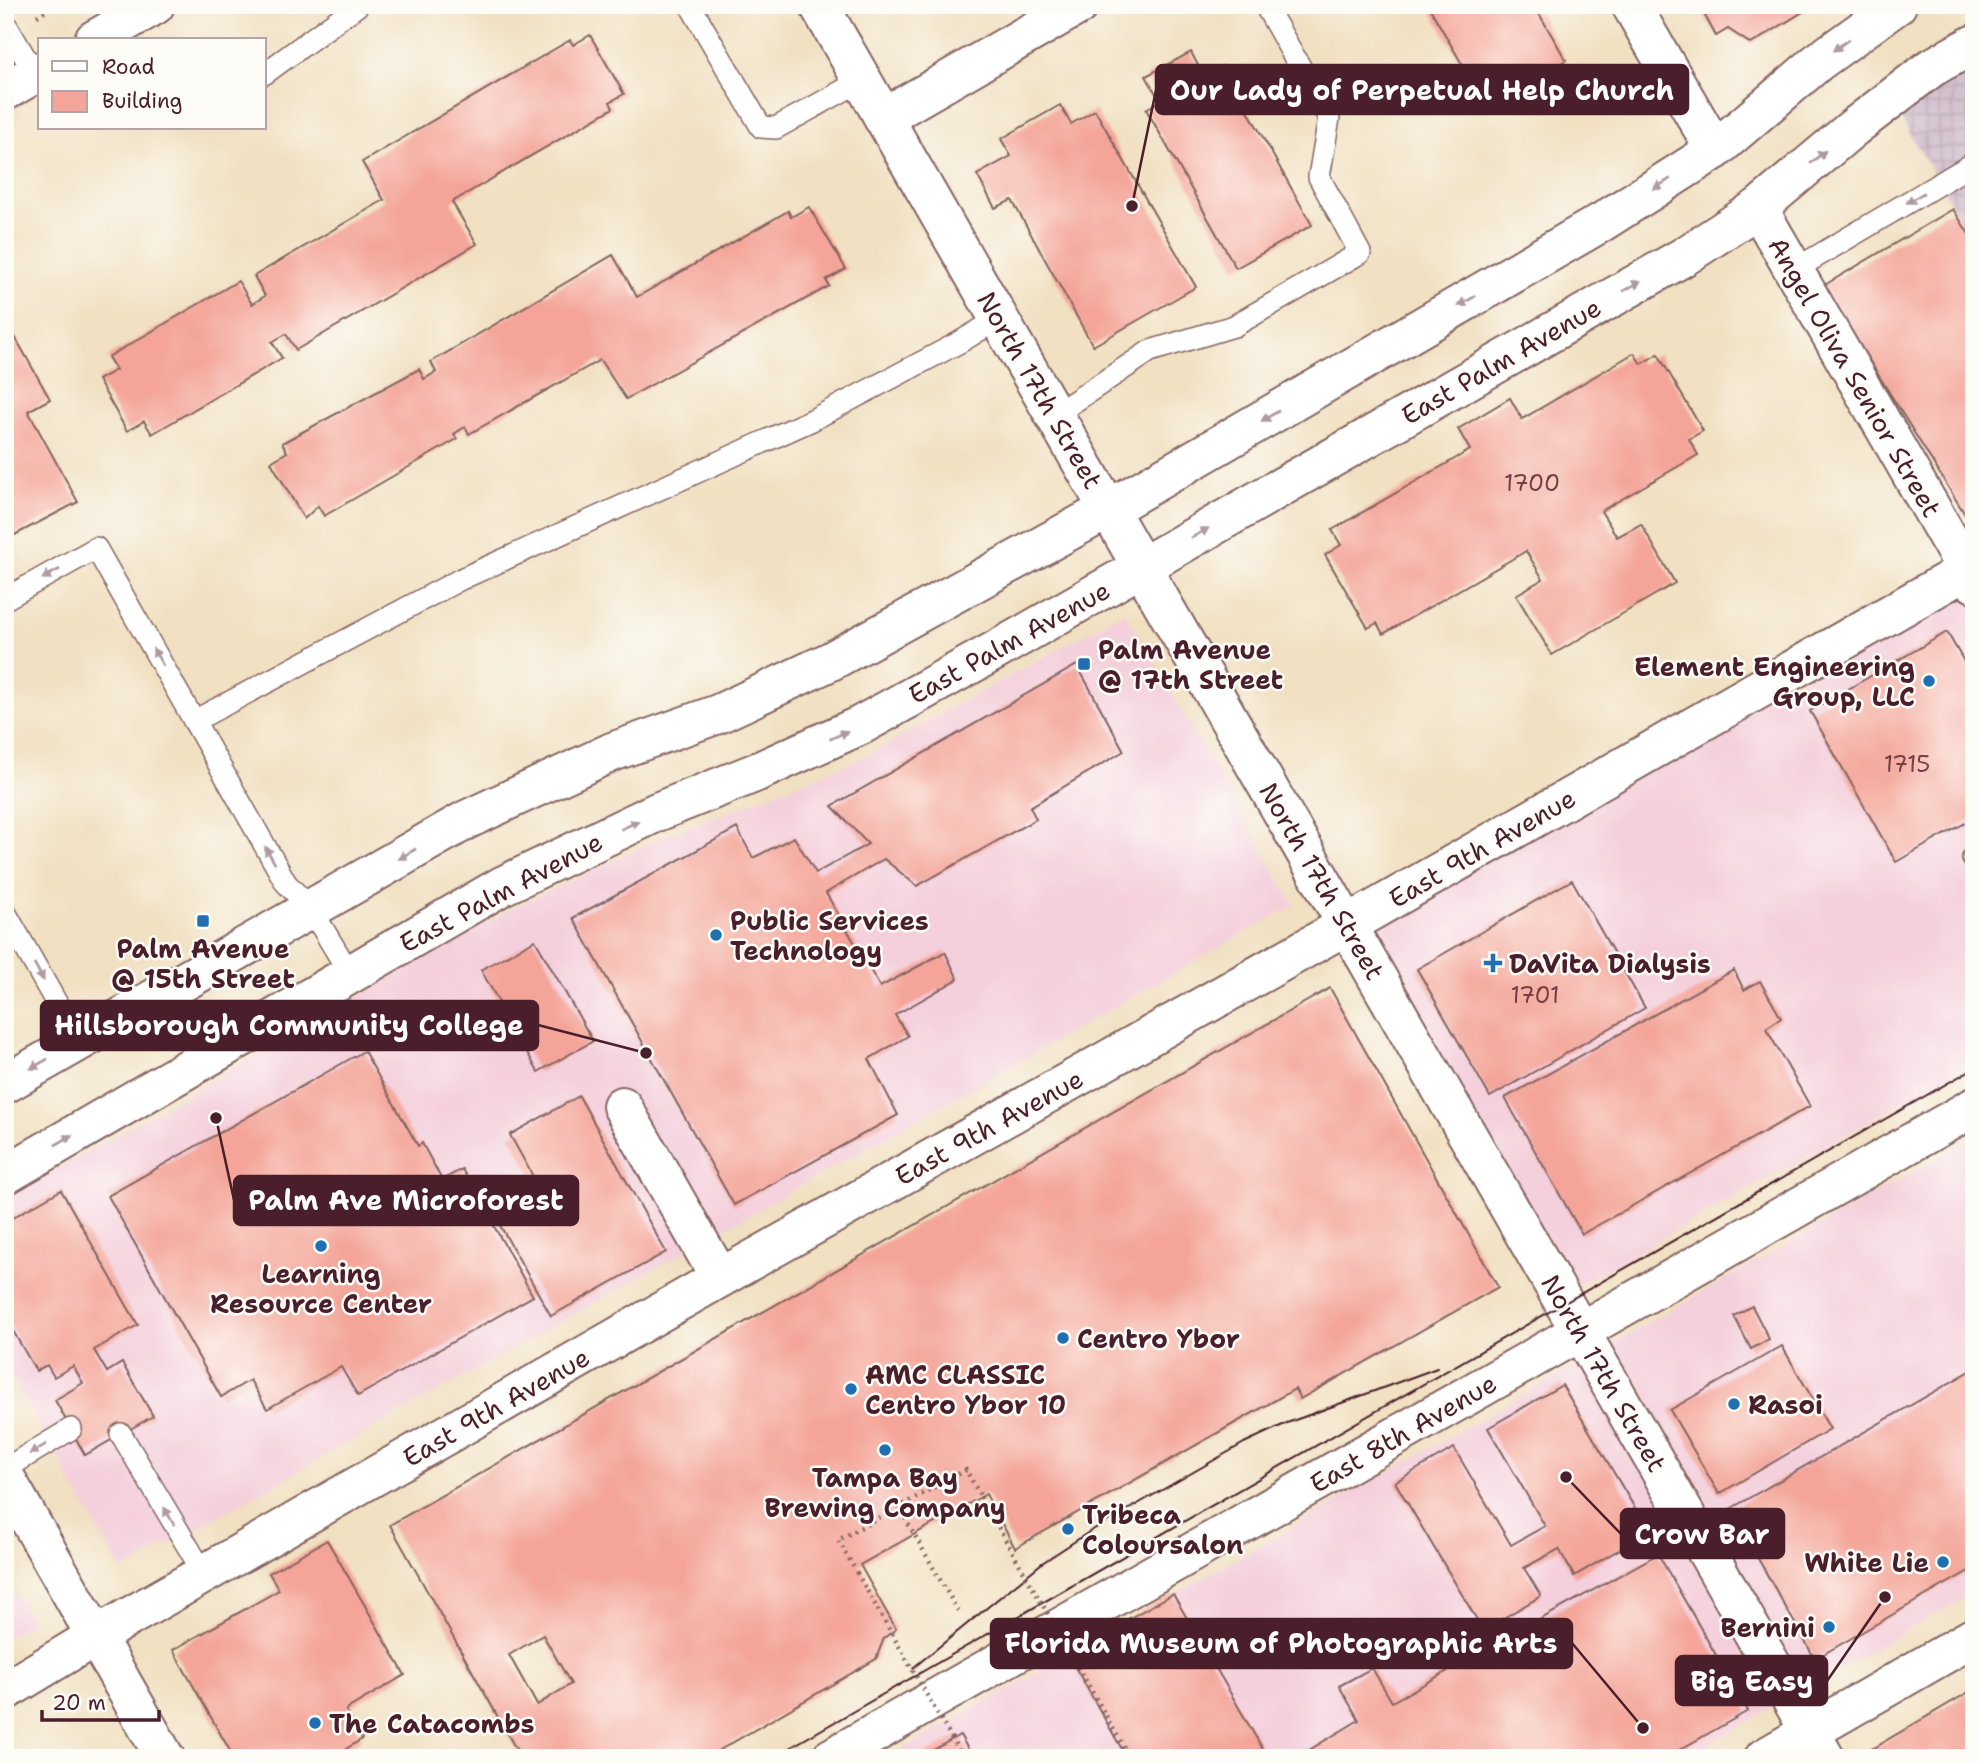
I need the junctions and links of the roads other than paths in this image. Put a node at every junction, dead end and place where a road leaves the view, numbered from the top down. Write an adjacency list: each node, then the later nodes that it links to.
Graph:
1 (155, 5): 10 (street)
2 (358, 5): 12 (lane)
3 (690, 5): 14 (lane)
4 (818, 5): 14 (street, North 17th Street)
5 (1079, 5): 15 (street)
6 (1265, 5): 21 (lane)
7 (1632, 5): 16 (street)
8 (1897, 5): 16 (street, one-way to 16)
9 (5, 23): 13 (lane)
10 (97, 38)
11 (1974, 44): 18 (street, East Palm Avenue, one-way to 11)
12 (266, 73)
13 (27, 79)
14 (862, 80): 15 (street, North 17th Street)
15 (883, 118): 20 (street, North 17th Street)
16 (1715, 150): 22 (street, one-way to 22)
17 (1974, 163): 19 (lane, one-way to 19)
18 (1758, 208): 19 (street, Angel Oliva Senior Street); 23 (street, East Palm Avenue, one-way to 18)
19 (1794, 270): 24 (street, Angel Oliva Senior Street)
20 (998, 319): 21 (street, North 17th Street); 26 (lane)
21 (1054, 415): 22 (street, North 17th Street)
22 (1109, 509): 23 (street, North 17th Street); 27 (street, one-way to 27)
23 (1141, 567): 29 (street, North 17th Street); 30 (street, East Palm Avenue, one-way to 23)
24 (1971, 573): 29 (street, East 9th Avenue)
25 (5, 599): 26 (lane, one-way to 25)
26 (194, 721): 27 (lane, one-way to 26)
27 (311, 909): 30 (lane); 31 (street)
28 (5, 912): 31 (lane, one-way to 31)
29 (1347, 925): 36 (street, East 9th Avenue); 37 (street, North 17th Street)
30 (350, 974): 35 (street, East Palm Avenue, one-way to 30)
31 (78, 1041): 32 (street, one-way to 32)
32 (5, 1084)
33 (622, 1106): 36 (street)
34 (1974, 1107): 37 (street, East 8th Avenue)
35 (5, 1174)
36 (720, 1278): 42 (street, East 9th Avenue)
37 (1581, 1332): 46 (street, North 17th Street); 48 (street, East 8th Avenue)
38 (71, 1429): 40 (lane, one-way to 40)
39 (121, 1434): 42 (lane, one-way to 39)
40 (5, 1469)
41 (5, 1478): 43 (street)
42 (204, 1574): 43 (street, East 9th Avenue)
43 (96, 1636): 45 (street, East 9th Avenue); 47 (street)
44 (1974, 1637): 46 (street)
45 (5, 1691)
46 (1818, 1744): 49 (street)
47 (165, 1758)
48 (831, 1758)
49 (1764, 1758)

